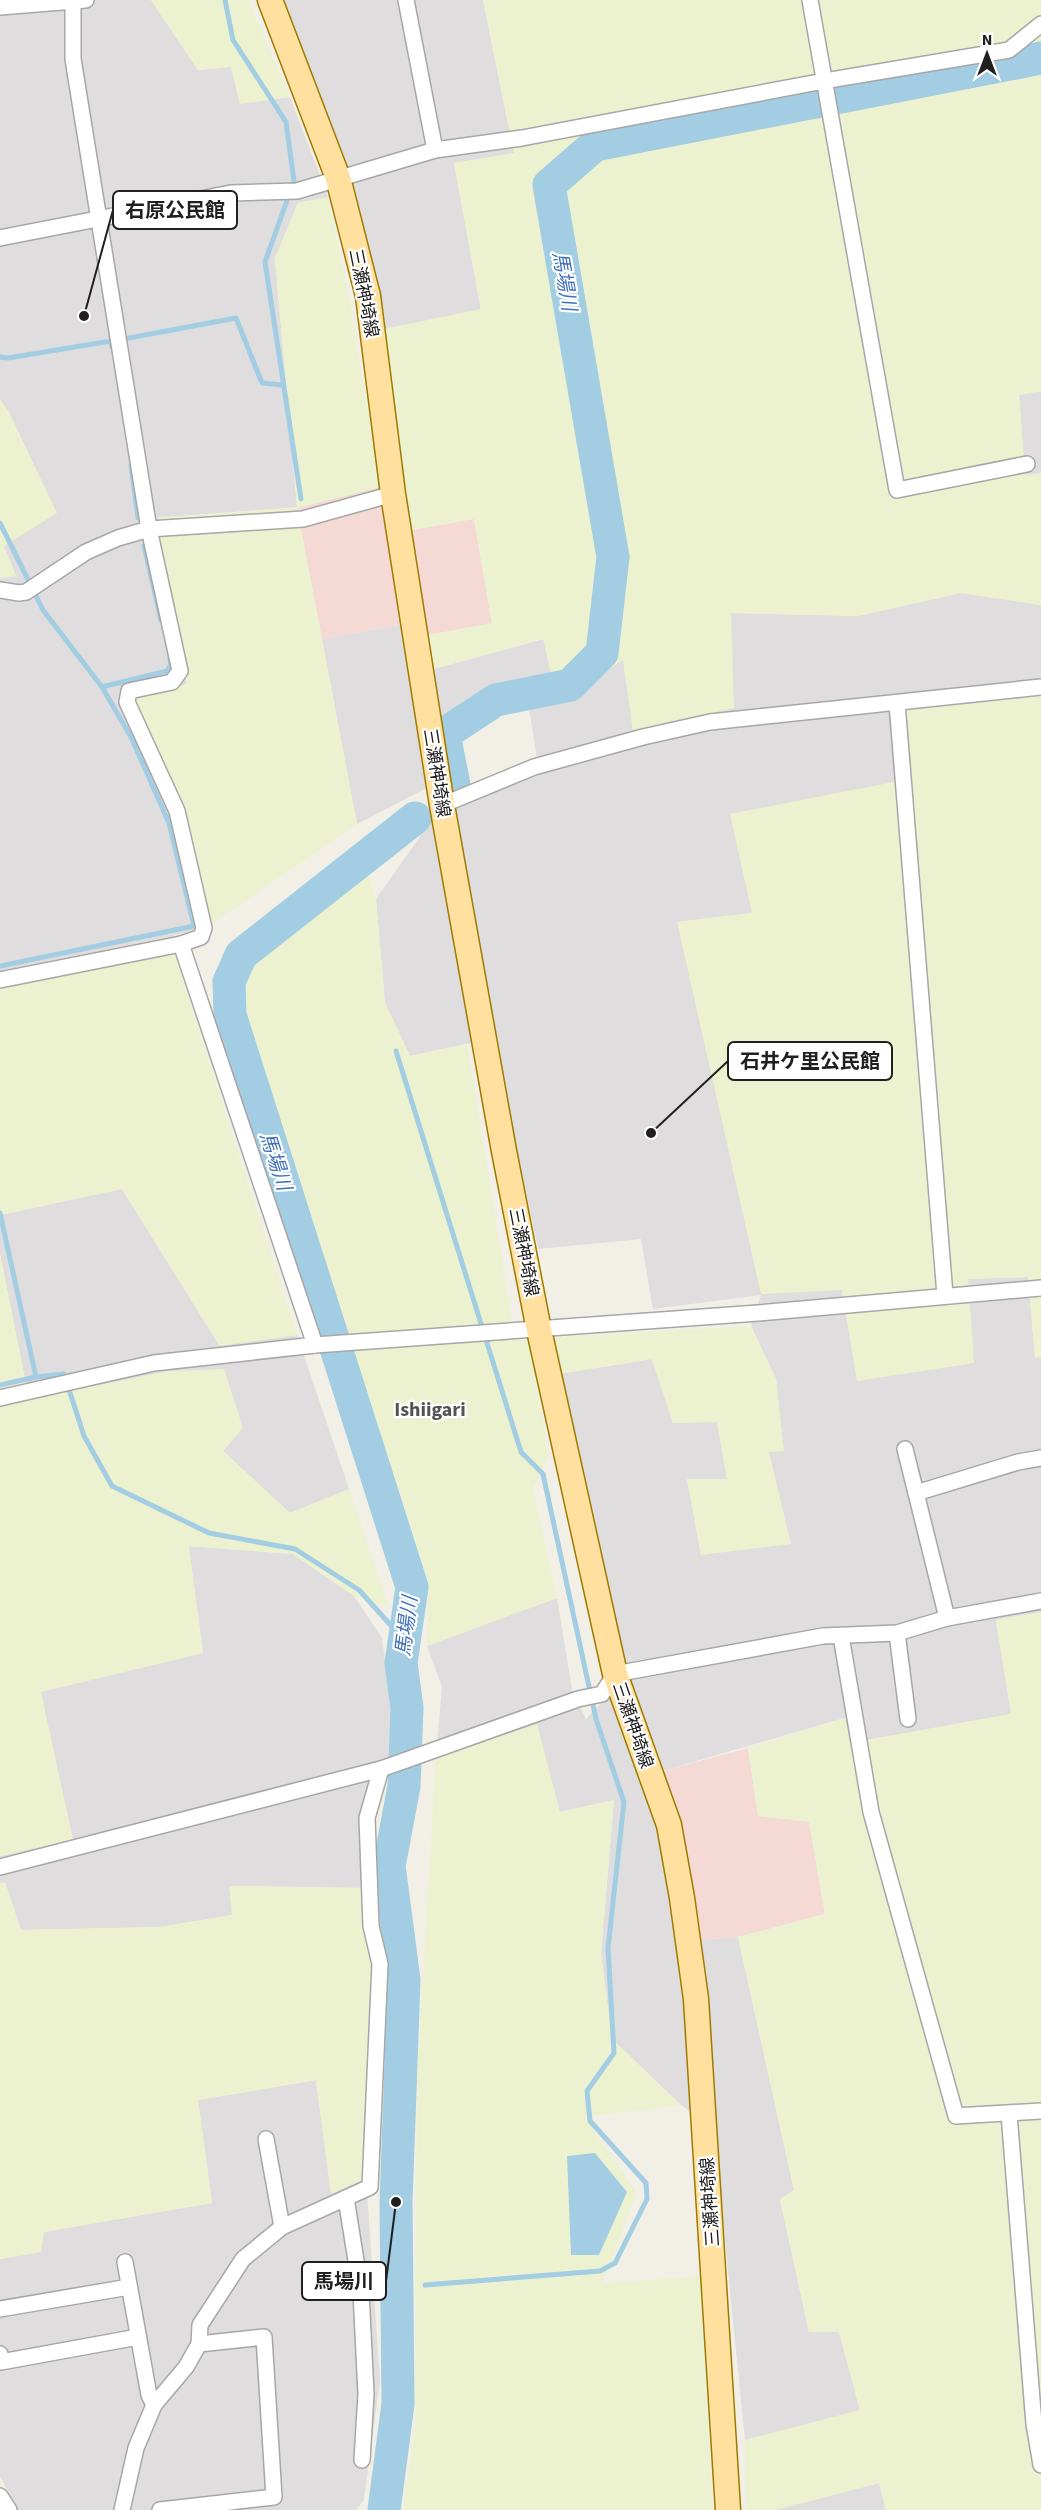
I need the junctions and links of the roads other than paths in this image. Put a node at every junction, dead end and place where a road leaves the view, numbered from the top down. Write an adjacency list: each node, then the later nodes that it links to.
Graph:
1 (270, 0): 9 (main road, 三瀬神埼線)
2 (406, 0): 8 (street)
3 (810, 0): 7 (street)
4 (78, 1): 5 (street); 10 (street)
5 (0, 7)
6 (1041, 24): 7 (street)
7 (824, 81): 8 (street); 12 (street)
8 (435, 150): 9 (street)
9 (338, 178): 10 (street); 13 (main road, 三瀬神埼線)
10 (98, 219): 11 (street); 14 (street)
11 (0, 238)
12 (1027, 464)
13 (393, 494): 14 (street); 18 (main road, 三瀬神埼線)
14 (149, 529): 15 (street); 19 (street)
15 (0, 590)
16 (1041, 687): 17 (street)
17 (897, 703): 18 (street); 22 (street)
18 (442, 805): 23 (main road, 三瀬神埼線)
19 (181, 944): 20 (street); 24 (street)
20 (0, 980)
21 (1041, 1288): 22 (street)
22 (945, 1295): 23 (street)
23 (539, 1330): 24 (street); 33 (main road, 三瀬神埼線)
24 (315, 1345): 25 (street)
25 (0, 1398)
26 (905, 1449): 28 (street)
27 (1041, 1458): 28 (street)
28 (916, 1493): 30 (street)
29 (1041, 1601): 30 (street)
30 (947, 1618): 31 (street)
31 (897, 1634): 32 (street); 34 (street)
32 (841, 1636): 33 (street); 38 (street)
33 (608, 1684): 35 (street); 55 (main road, 三瀬神埼線)
34 (908, 1719)
35 (381, 1769): 36 (street); 40 (street)
36 (0, 1867)
37 (1041, 2111): 38 (street)
38 (1009, 2114): 50 (street)
39 (266, 2139): 41 (street)
40 (346, 2198): 41 (street); 49 (street)
41 (282, 2227): 46 (street)
42 (125, 2262): 43 (street)
43 (129, 2287): 44 (street); 45 (street)
44 (0, 2309)
45 (138, 2337): 47 (street); 48 (street)
46 (199, 2344): 48 (street); 54 (street)
47 (0, 2354)
48 (154, 2405): 53 (street)
49 (362, 2460)
50 (1041, 2465)
51 (0, 2496): 52 (street)
52 (9, 2510)
53 (122, 2510)
54 (160, 2510)
55 (728, 2510)

